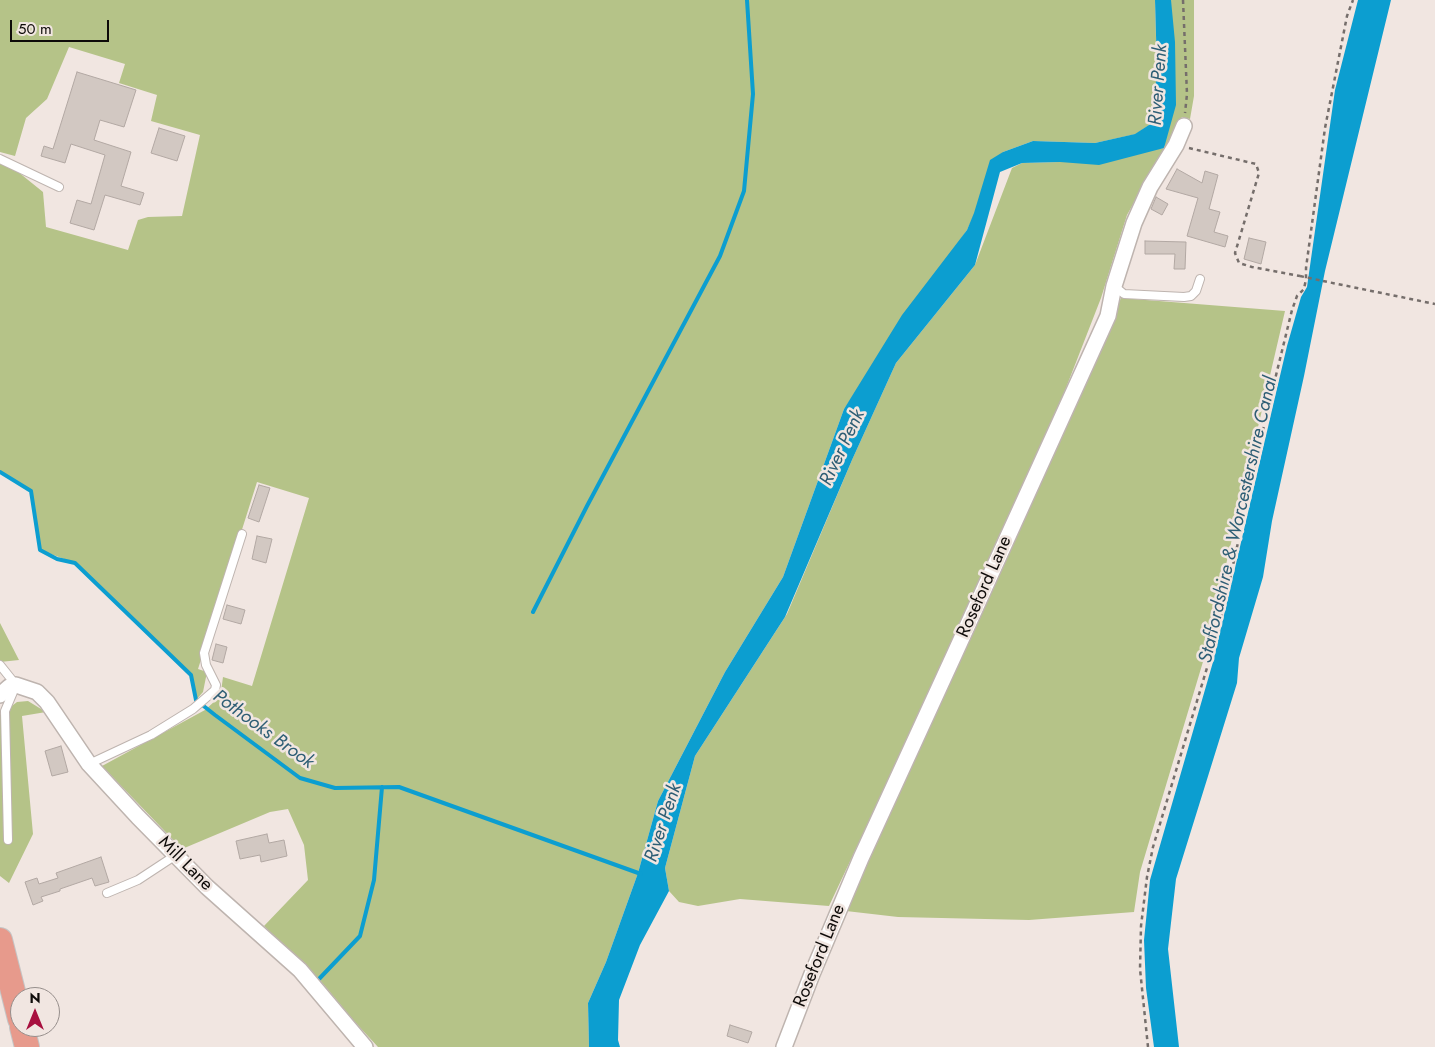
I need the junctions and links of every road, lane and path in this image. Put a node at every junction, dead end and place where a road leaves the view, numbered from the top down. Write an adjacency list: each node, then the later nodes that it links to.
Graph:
1 (1183, 0): 3 (path)
2 (1353, 0): 21 (path)
3 (1184, 126): 4 (street, Roseford Lane)
4 (1176, 144): 8 (street, Roseford Lane); 9 (path, bridge)
5 (0, 159): 6 (lane)
6 (58, 187)
7 (1200, 279): 8 (lane)
8 (1114, 286): 20 (street, Roseford Lane)
9 (1435, 304)
10 (242, 534): 13 (lane)
11 (0, 665): 12 (lane)
12 (6, 688): 13 (street, Mill Lane); 14 (lane)
13 (89, 764): 15 (street, Mill Lane)
14 (8, 840)
15 (176, 855): 16 (lane); 19 (street, Mill Lane)
16 (106, 893)
17 (0, 940): 18 (highway)
18 (12, 987)
19 (365, 1047)
20 (784, 1047)
21 (1148, 1047)

